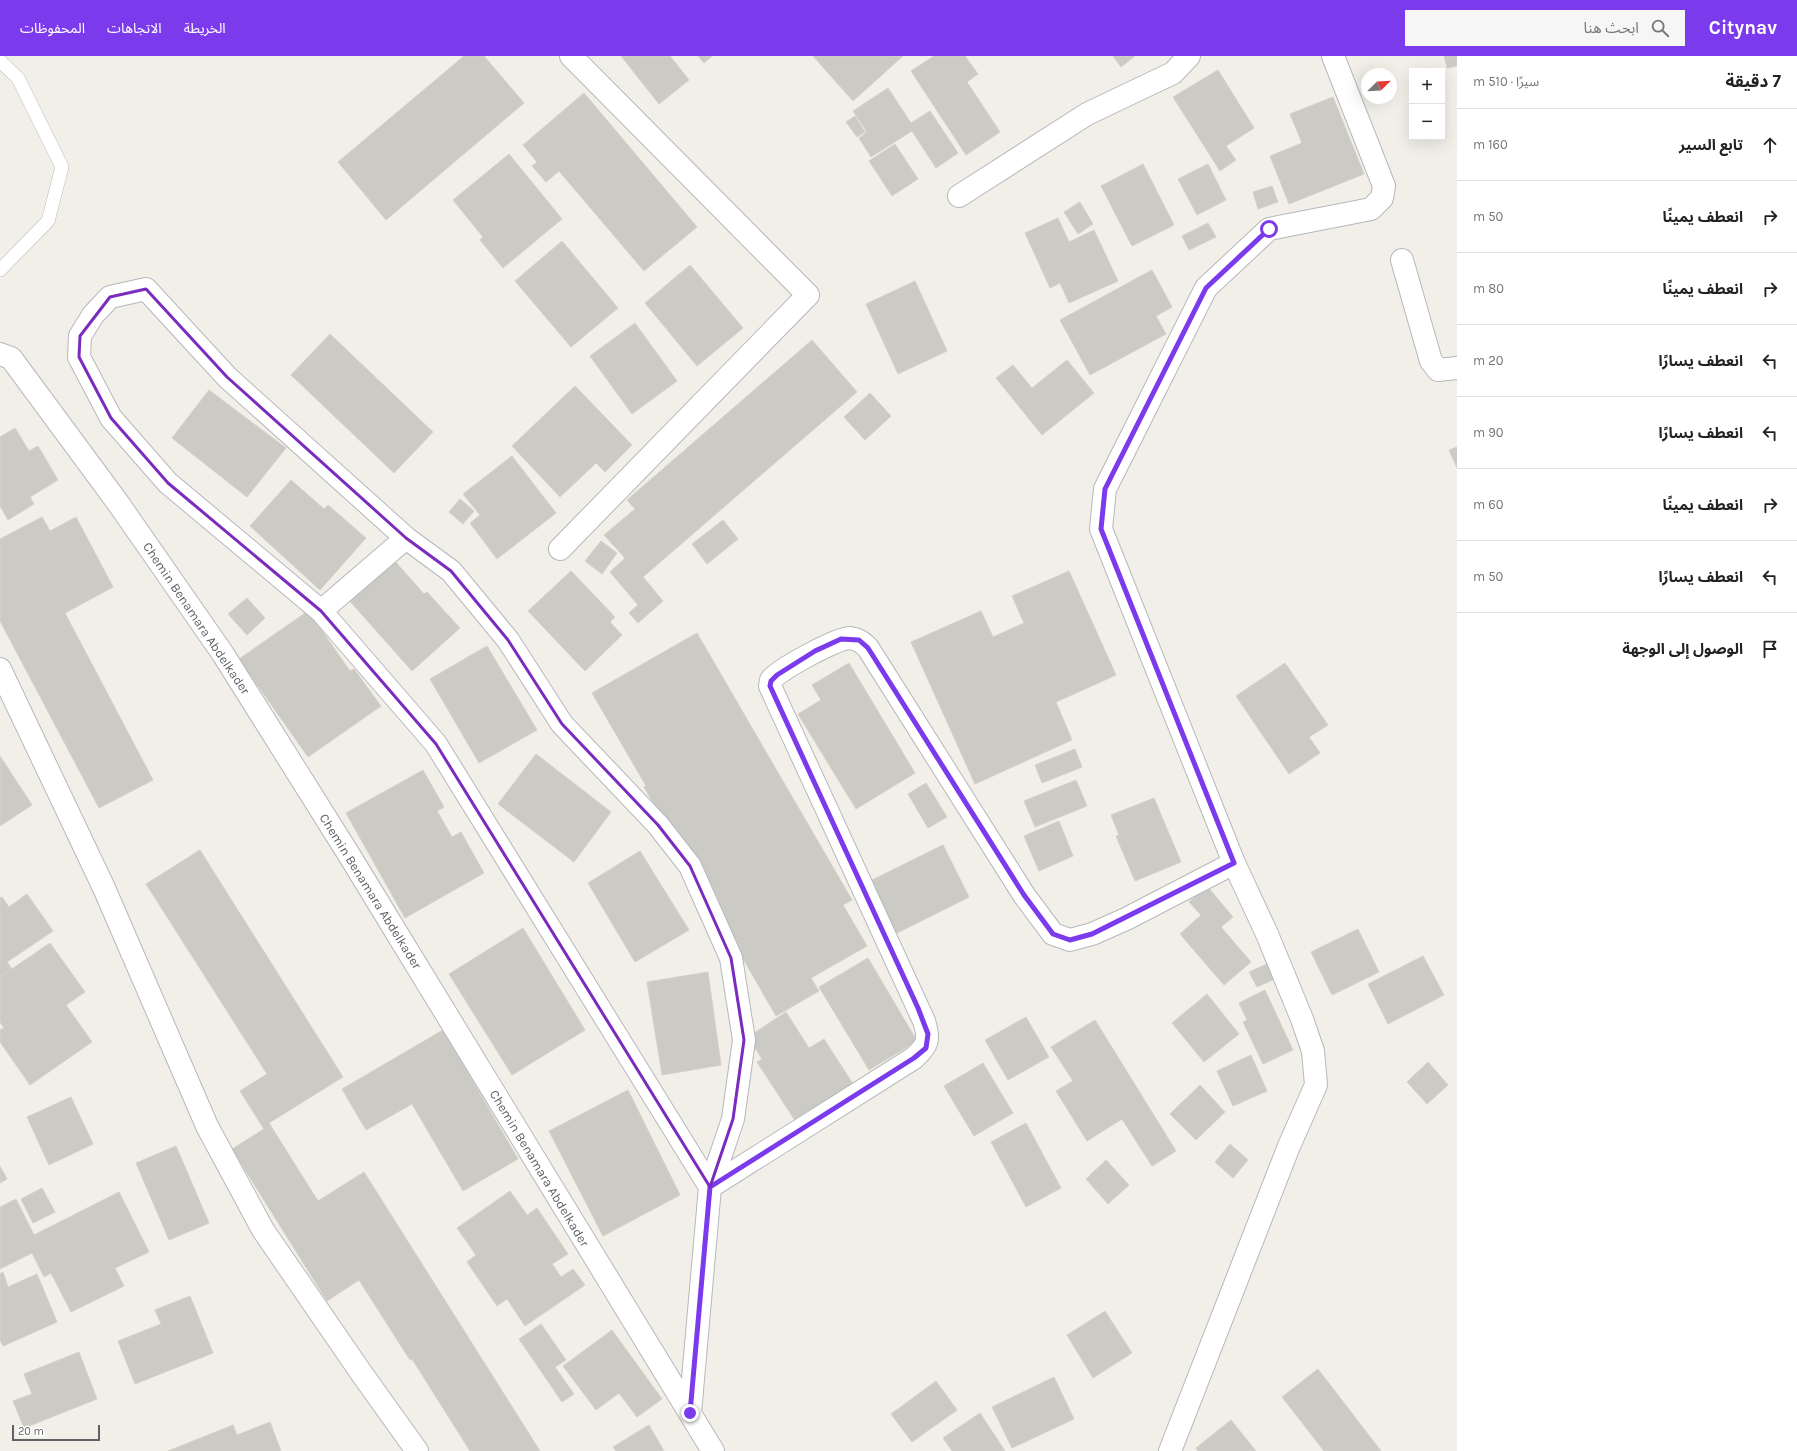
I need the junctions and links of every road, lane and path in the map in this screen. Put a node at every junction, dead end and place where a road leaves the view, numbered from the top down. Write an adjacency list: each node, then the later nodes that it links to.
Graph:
1 (571, 56): 11 (street)
2 (1189, 56): 5 (street)
3 (1333, 56): 14 (street)
4 (0, 61): 7 (lane)
5 (959, 196)
6 (1402, 260): 9 (street)
7 (0, 270)
8 (0, 354): 16 (street, Chemin Benamara Abdelkader)
9 (1457, 368)
10 (406, 538): 12 (street); 12 (street); 15 (street)
11 (560, 549)
12 (321, 611): 15 (street)
13 (0, 669): 17 (street)
14 (1234, 863): 15 (street); 19 (street)
15 (710, 1187): 16 (street)
16 (690, 1413): 18 (street, Chemin Benamara Abdelkader)
17 (417, 1451)
18 (713, 1451)
19 (1170, 1451)

